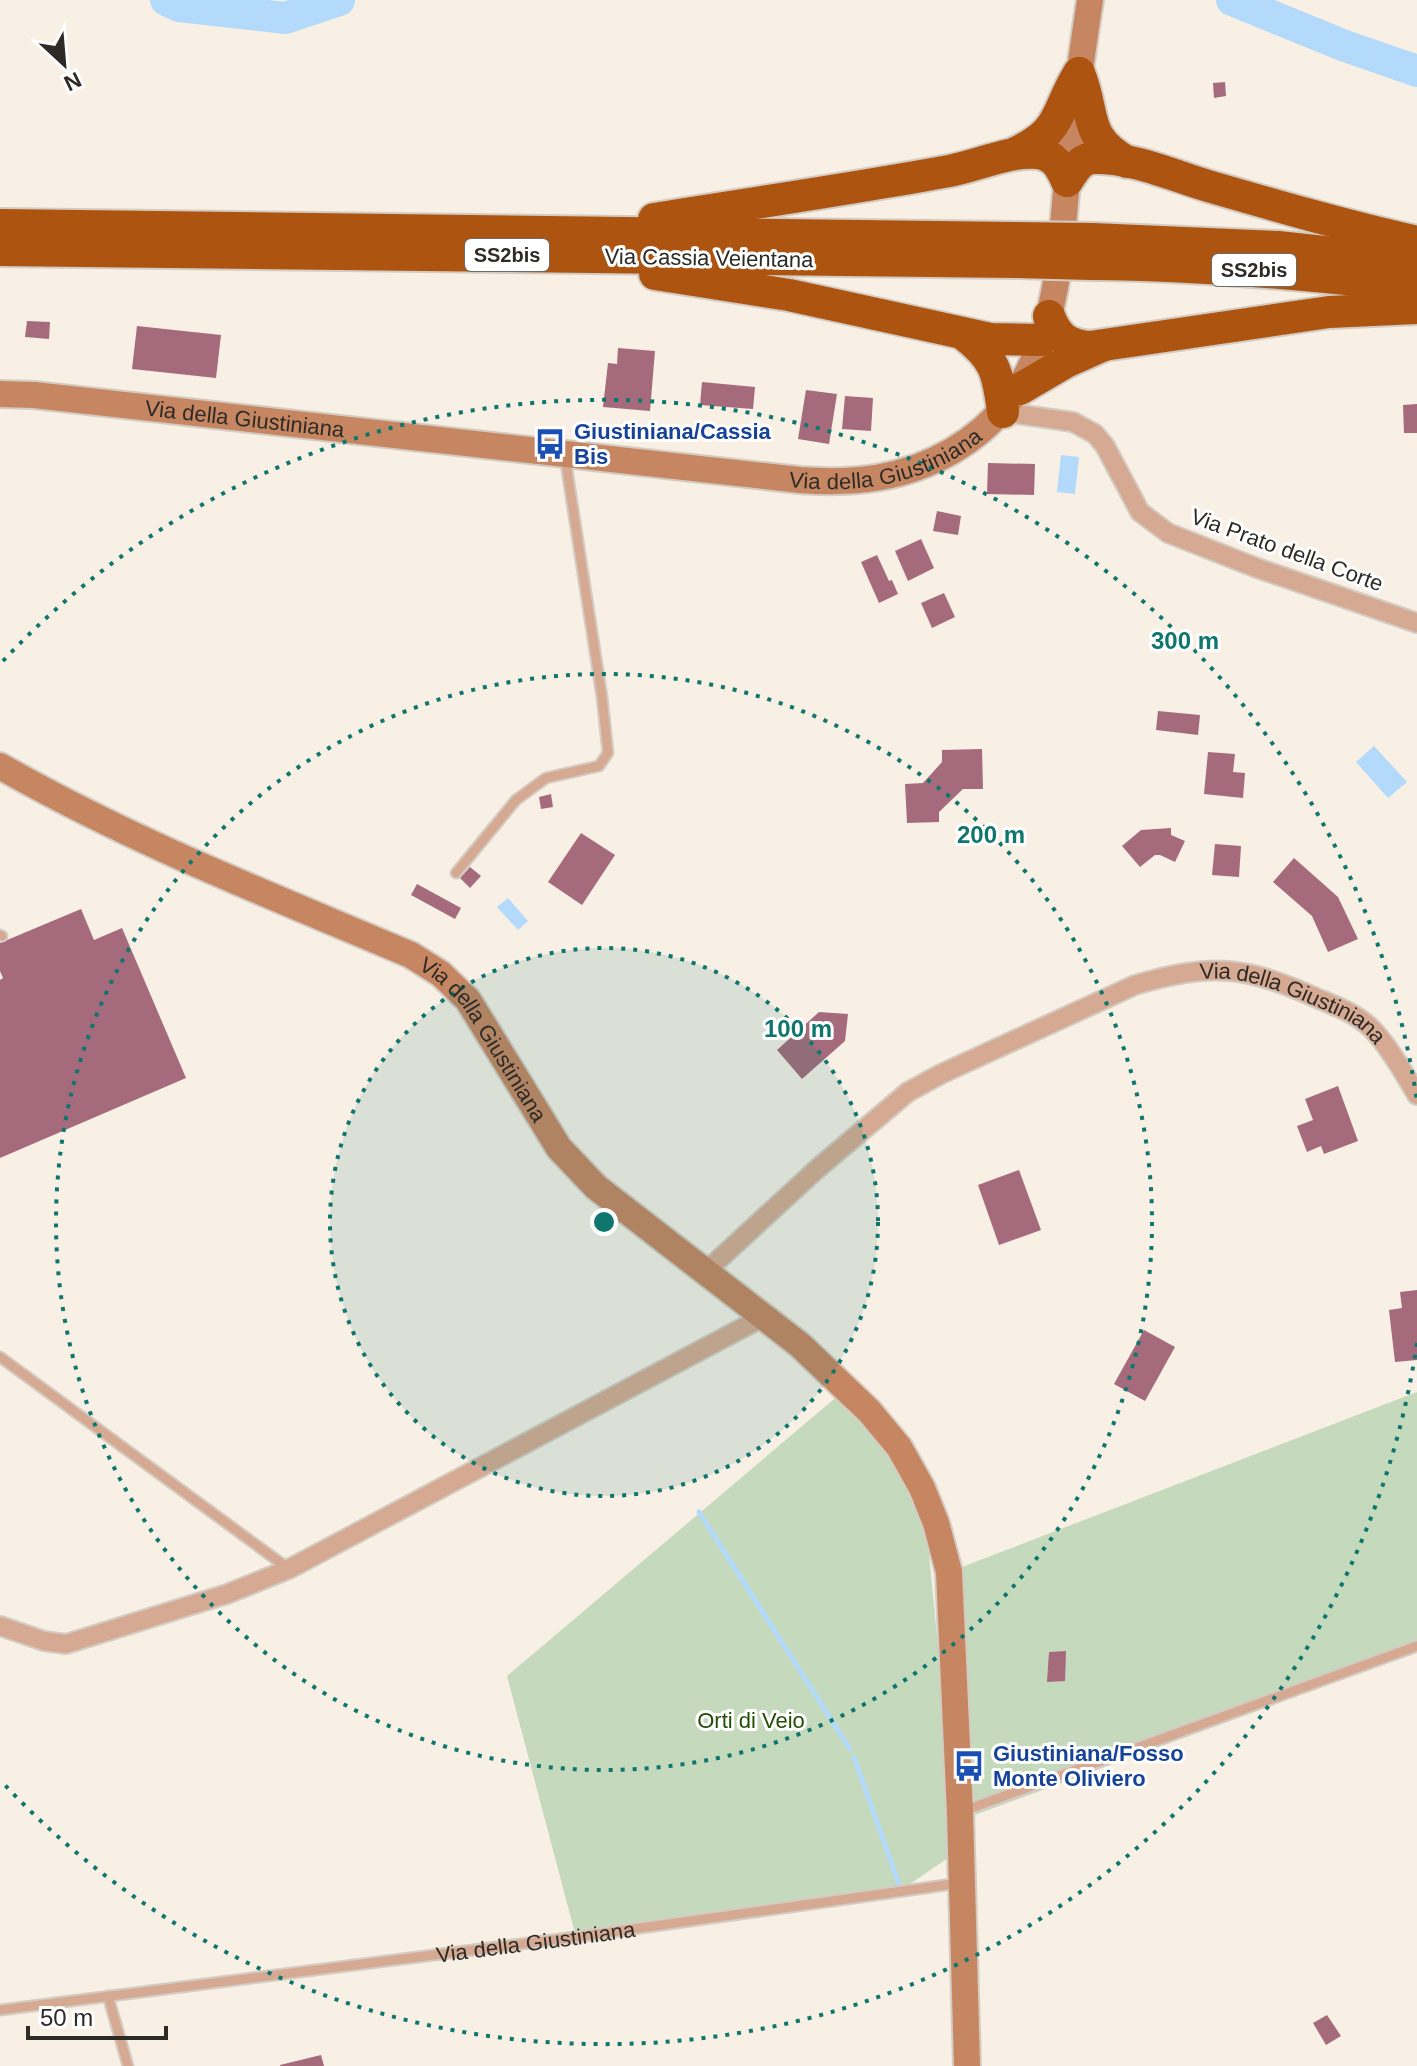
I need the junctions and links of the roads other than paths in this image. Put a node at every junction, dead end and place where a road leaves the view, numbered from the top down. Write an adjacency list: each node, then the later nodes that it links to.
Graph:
1 (1090, 0): 2 (street, Via della Giustiniana)
2 (1079, 73): 3 (highway); 4 (highway); 5 (street, Via della Giustiniana)
3 (1010, 156): 5 (highway); 7 (highway)
4 (1127, 162): 5 (highway); 8 (highway)
5 (1067, 181): 16 (street, Via della Giustiniana)
6 (0, 225): 7 (highway, Via Cassia Veientana / SS2bis)
7 (569, 232): 10 (highway, Via Cassia Veientana / SS2bis)
8 (1417, 242)
9 (0, 250): 12 (highway, Via Cassia Veientana / SS2bis)
10 (1014, 250): 11 (highway, Via Cassia Veientana / SS2bis, bridge); 12 (highway, Via Cassia Veientana / SS2bis)
11 (1091, 252): 13 (highway, Via Cassia Veientana / SS2bis); 14 (highway, Via Cassia Veientana / SS2bis)
12 (545, 256): 17 (highway)
13 (1417, 262)
14 (1417, 287)
15 (1417, 308): 18 (highway)
16 (1045, 328): 17 (highway); 18 (highway); 20 (street, Via della Giustiniana)
17 (963, 334): 20 (highway)
18 (1102, 346): 20 (highway)
19 (0, 394): 21 (street, Via della Giustiniana)
20 (1011, 400): 21 (street, Via della Giustiniana); 22 (street, Via Prato della Corte)
21 (564, 454): 24 (lane)
22 (1417, 623)
23 (0, 766): 26 (street, Via della Giustiniana)
24 (456, 873)
25 (1417, 1095): 26 (street, Via della Giustiniana)
26 (704, 1273): 27 (street, Via della Giustiniana)
27 (763, 1317): 29 (street); 32 (street, Via della Giustiniana)
28 (0, 1357): 29 (lane)
29 (289, 1569): 30 (street)
30 (0, 1626)
31 (1417, 1646): 32 (lane)
32 (960, 1813): 33 (street, Via della Giustiniana)
33 (960, 1883): 34 (lane, Via della Giustiniana); 37 (street, Via della Giustiniana)
34 (108, 1996): 35 (lane, Via della Giustiniana); 36 (lane)
35 (0, 2010)
36 (128, 2066)
37 (967, 2066)

